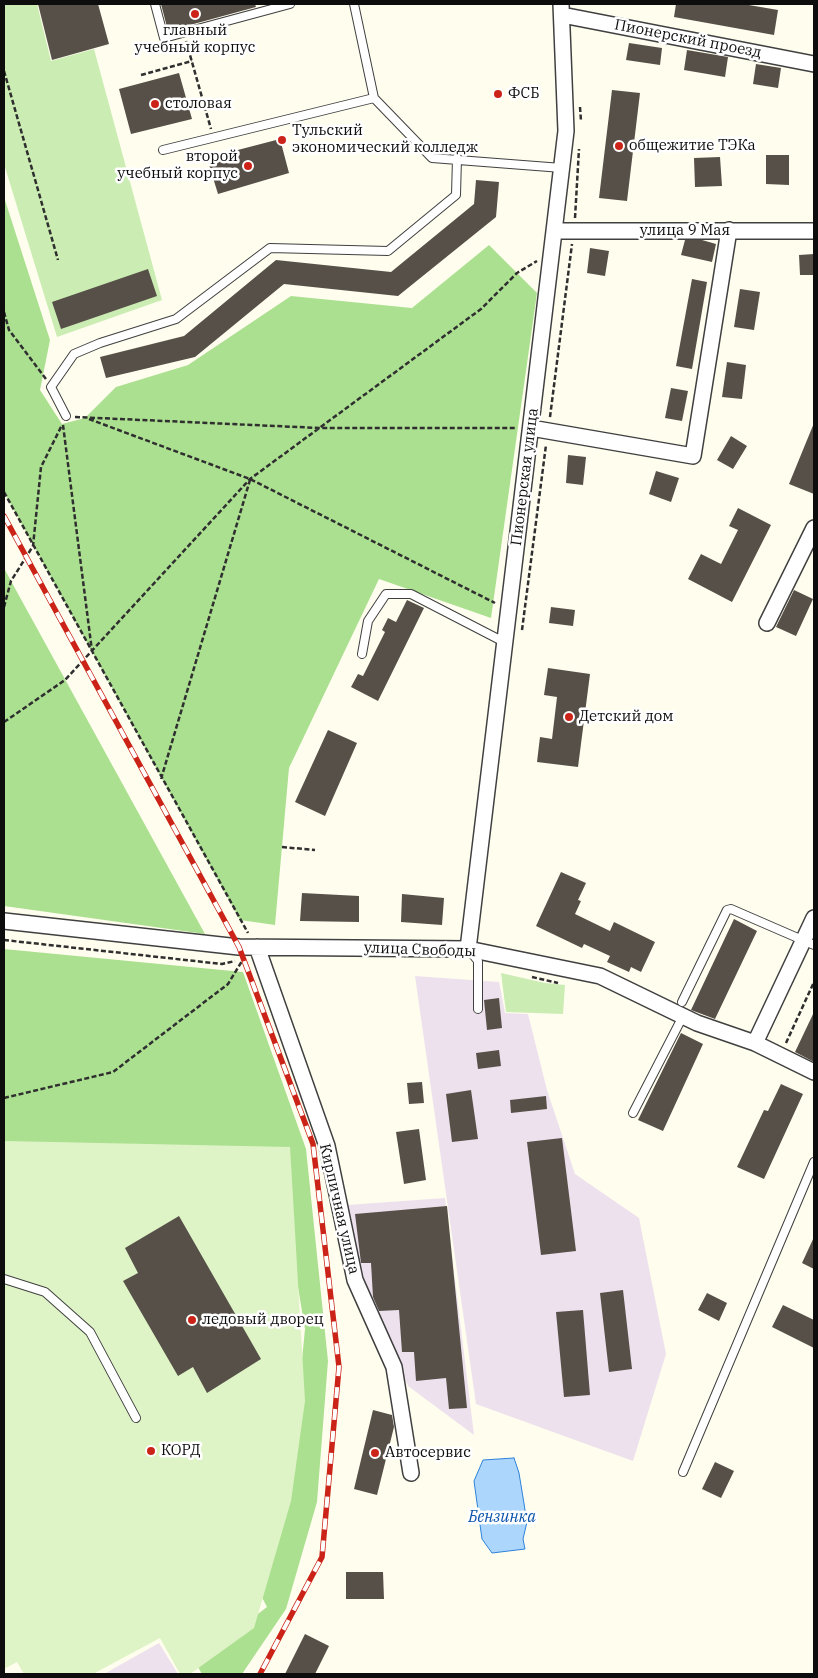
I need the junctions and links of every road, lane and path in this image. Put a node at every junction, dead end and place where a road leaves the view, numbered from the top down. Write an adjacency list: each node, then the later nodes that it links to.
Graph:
1 (154, 4): 5 (lane)
2 (290, 4): 5 (lane)
3 (354, 4): 10 (lane)
4 (561, 10): 7 (street, Пионерский проезд); 14 (street, Пионерская улица)
5 (184, 34): 6 (path)
6 (192, 61): 9 (path); 11 (path)
7 (814, 64)
8 (4, 71): 19 (path)
9 (141, 75)
10 (374, 98): 11 (lane); 13 (lane)
11 (214, 138): 12 (lane)
12 (164, 150)
13 (457, 158): 14 (lane); 21 (lane)
14 (562, 168): 16 (street, Пионерская улица)
15 (729, 230): 16 (street, улица 9 Мая); 17 (street, улица 9 Мая); 24 (street)
16 (555, 231): 18 (street, Пионерская улица)
17 (814, 231)
18 (553, 251): 23 (path); 24 (street, Пионерская улица)
19 (58, 260)
20 (4, 312): 21 (path)
21 (51, 387): 22 (lane)
22 (66, 416)
23 (320, 428): 24 (path); 25 (path); 25 (path)
24 (531, 428): 30 (street, Пионерская улица)
25 (250, 479): 30 (path); 33 (path); 36 (path)
26 (4, 492): 28 (path)
27 (814, 528): 31 (street)
28 (33, 546): 29 (path); 33 (path); 33 (path)
29 (4, 607)
30 (508, 609): 32 (street, Пионерская улица)
31 (767, 623)
32 (504, 642): 34 (lane); 44 (street, Пионерская улица)
33 (93, 652): 35 (path); 36 (path)
34 (362, 654)
35 (4, 722)
36 (161, 778): 43 (path)
37 (282, 847): 38 (path)
38 (315, 850)
39 (814, 918): 42 (street)
40 (4, 921): 43 (street, улица Свободы)
41 (4, 940): 53 (path)
42 (809, 943): 49 (lane); 50 (street)
43 (257, 947): 44 (street, улица Свободы); 59 (street, Кирпичная улица)
44 (468, 949): 48 (lane); 49 (street, улица Свободы)
45 (529, 976): 47 (path)
46 (814, 982): 51 (path)
47 (566, 983)
48 (478, 1009)
49 (682, 1009): 50 (street, улица Свободы); 54 (lane)
50 (755, 1043): 51 (street, улица Свободы)
51 (780, 1056): 52 (street, улица Свободы)
52 (814, 1072)
53 (4, 1098)
54 (633, 1113)
55 (814, 1162): 58 (lane)
56 (4, 1279): 57 (lane)
57 (136, 1418)
58 (684, 1472)
59 (410, 1473)

